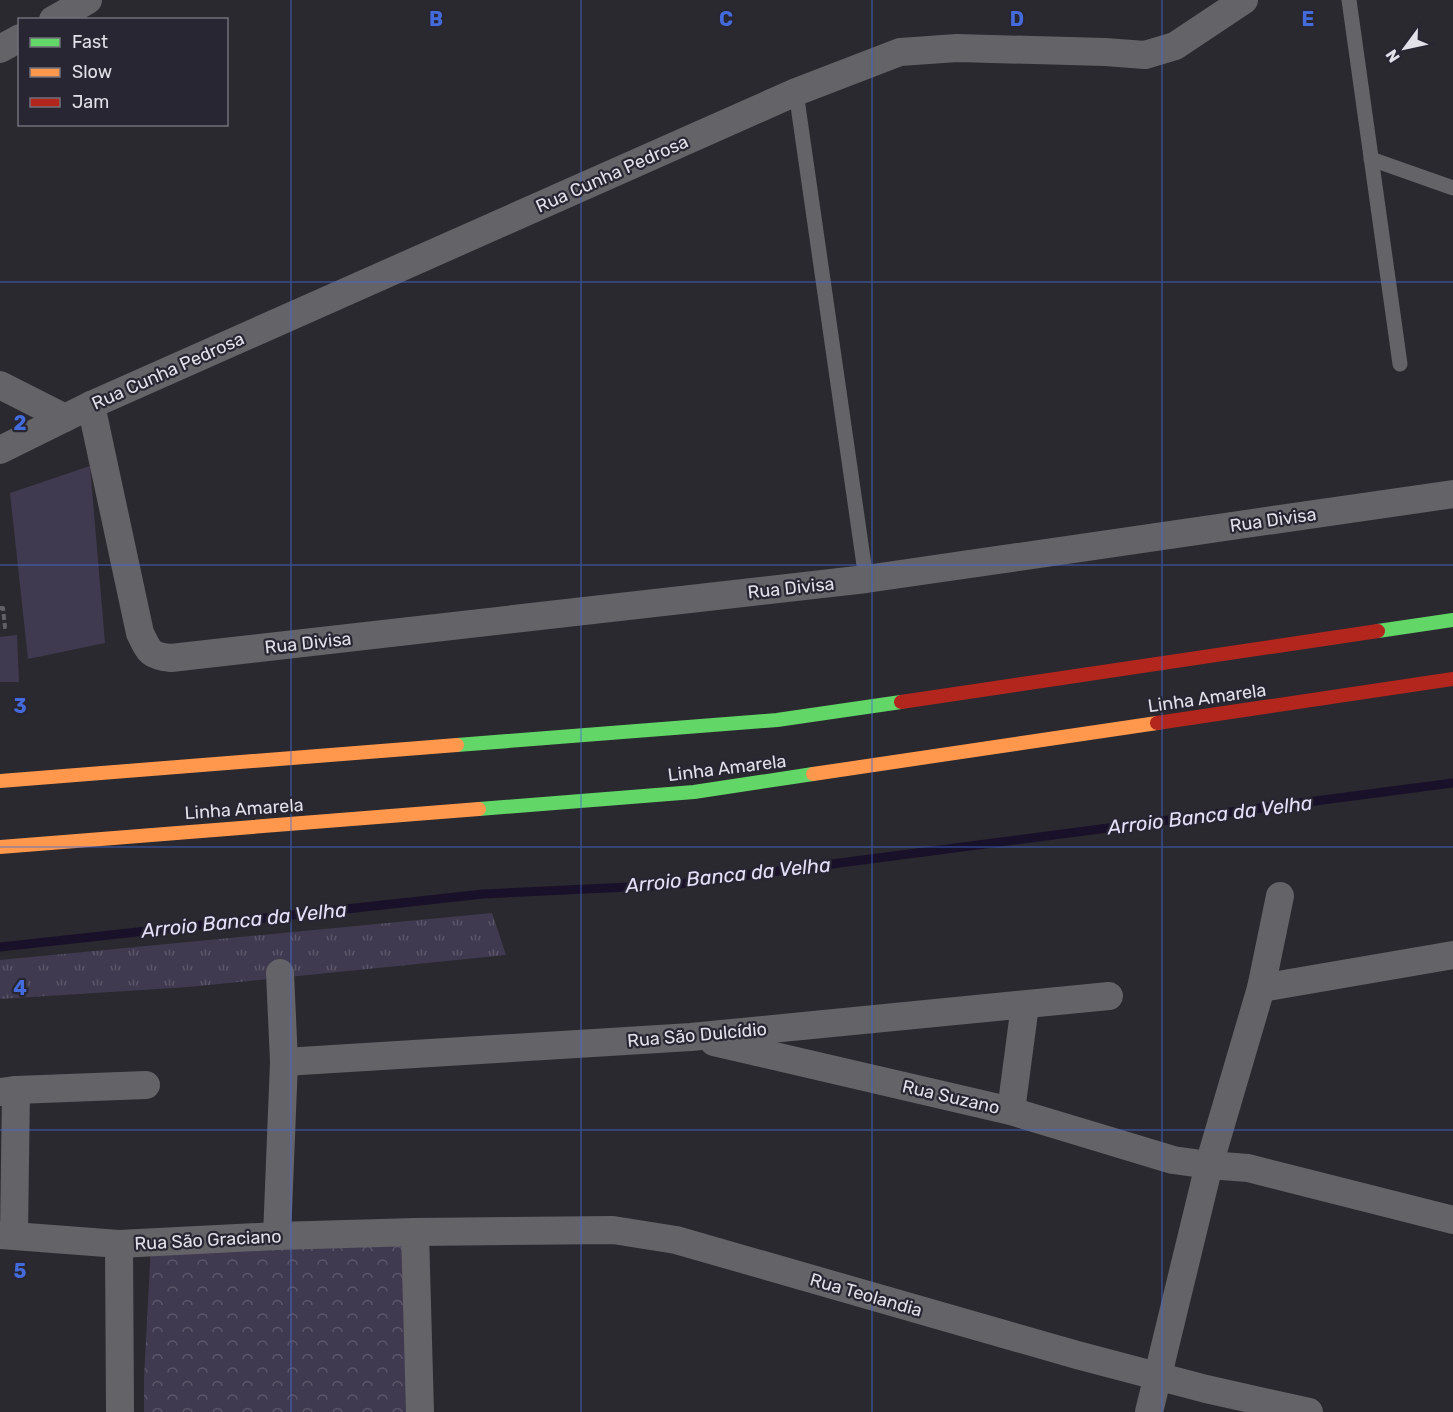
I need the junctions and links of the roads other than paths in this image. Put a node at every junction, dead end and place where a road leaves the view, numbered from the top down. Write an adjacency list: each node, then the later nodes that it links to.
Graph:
1 (88, 0): 4 (street)
2 (1244, 0): 7 (street, Rua Cunha Pedrosa)
3 (1349, 0): 8 (lane)
4 (56, 18)
5 (18, 39): 6 (street)
6 (0, 49)
7 (796, 92): 12 (street, Rua Cunha Pedrosa); 16 (lane)
8 (1371, 159): 9 (lane); 10 (lane)
9 (1453, 189)
10 (1401, 364)
11 (0, 385): 13 (street)
12 (91, 405): 13 (street, Rua Cunha Pedrosa); 16 (street, Rua Divisa)
13 (65, 418): 14 (street, Rua Cunha Pedrosa)
14 (0, 450)
15 (1453, 494): 16 (street, Rua Divisa)
16 (866, 579)
17 (1453, 620): 19 (highway)
18 (1453, 679): 20 (highway, Linha Amarela)
19 (0, 781)
20 (0, 847)
21 (1280, 896): 24 (street)
22 (1453, 955): 24 (street)
23 (280, 973): 28 (street)
24 (1261, 988): 32 (street)
25 (1109, 996): 26 (street, Rua São Dulcídio)
26 (1025, 1005): 27 (street, Rua São Dulcídio); 31 (street)
27 (691, 1037): 28 (street, Rua São Dulcídio); 31 (street, Rua Suzano)
28 (284, 1062): 36 (street)
29 (146, 1085): 30 (street)
30 (8, 1091): 35 (street)
31 (1011, 1111): 32 (street, Rua Suzano)
32 (1209, 1165): 33 (street, Rua Suzano); 38 (street)
33 (1453, 1220)
34 (415, 1232): 36 (street, Rua São Graciano); 38 (street, Rua Teolandia); 40 (street)
35 (7, 1235): 37 (street, Rua São Graciano)
36 (277, 1236): 37 (street, Rua São Graciano)
37 (119, 1244): 39 (street)
38 (1159, 1376): 41 (street); 42 (street, Rua Teolandia)
39 (120, 1412)
40 (420, 1412)
41 (1149, 1412)
42 (1309, 1412)

